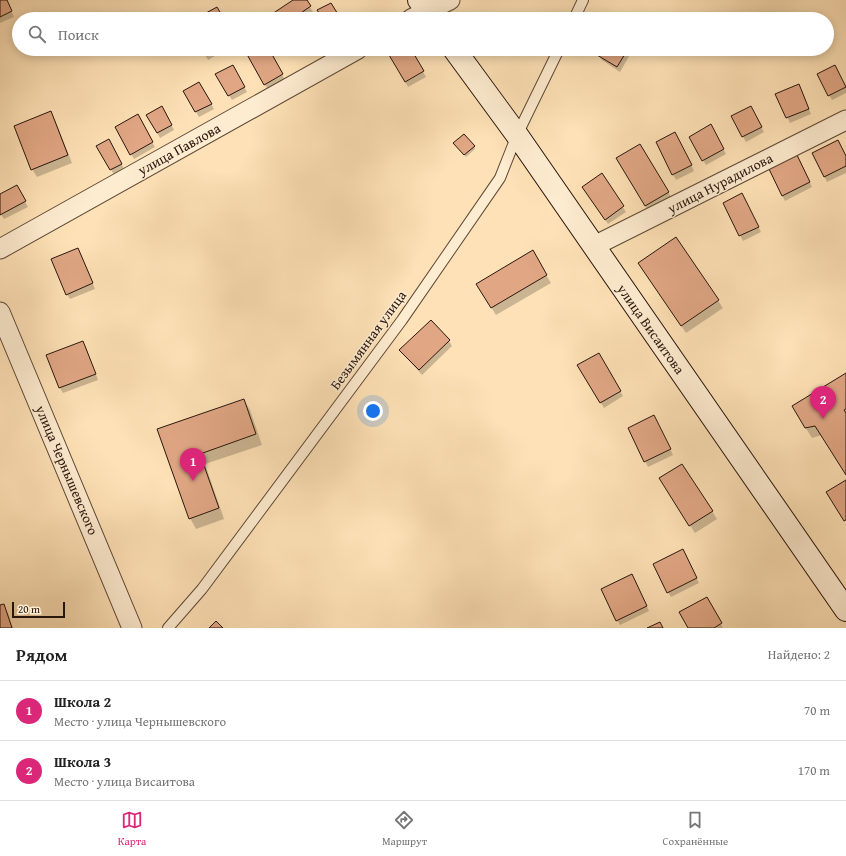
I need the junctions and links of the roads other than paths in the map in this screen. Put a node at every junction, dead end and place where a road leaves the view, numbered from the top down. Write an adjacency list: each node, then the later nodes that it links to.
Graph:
1 (450, 0): 3 (street)
2 (583, 0): 4 (lane)
3 (422, 12)
4 (577, 12)
5 (345, 56): 11 (street, улица Павлова)
6 (459, 56): 9 (street, улица Висаитова)
7 (556, 56): 9 (lane, Безымянная улица)
8 (846, 120): 10 (street, улица Нурадилова)
9 (517, 135): 10 (street, улица Висаитова); 15 (lane, Безымянная улица)
10 (594, 246): 13 (street, улица Висаитова)
11 (0, 249)
12 (0, 312): 14 (street, улица Чернышевского)
13 (846, 610)
14 (132, 628)
15 (168, 628)

